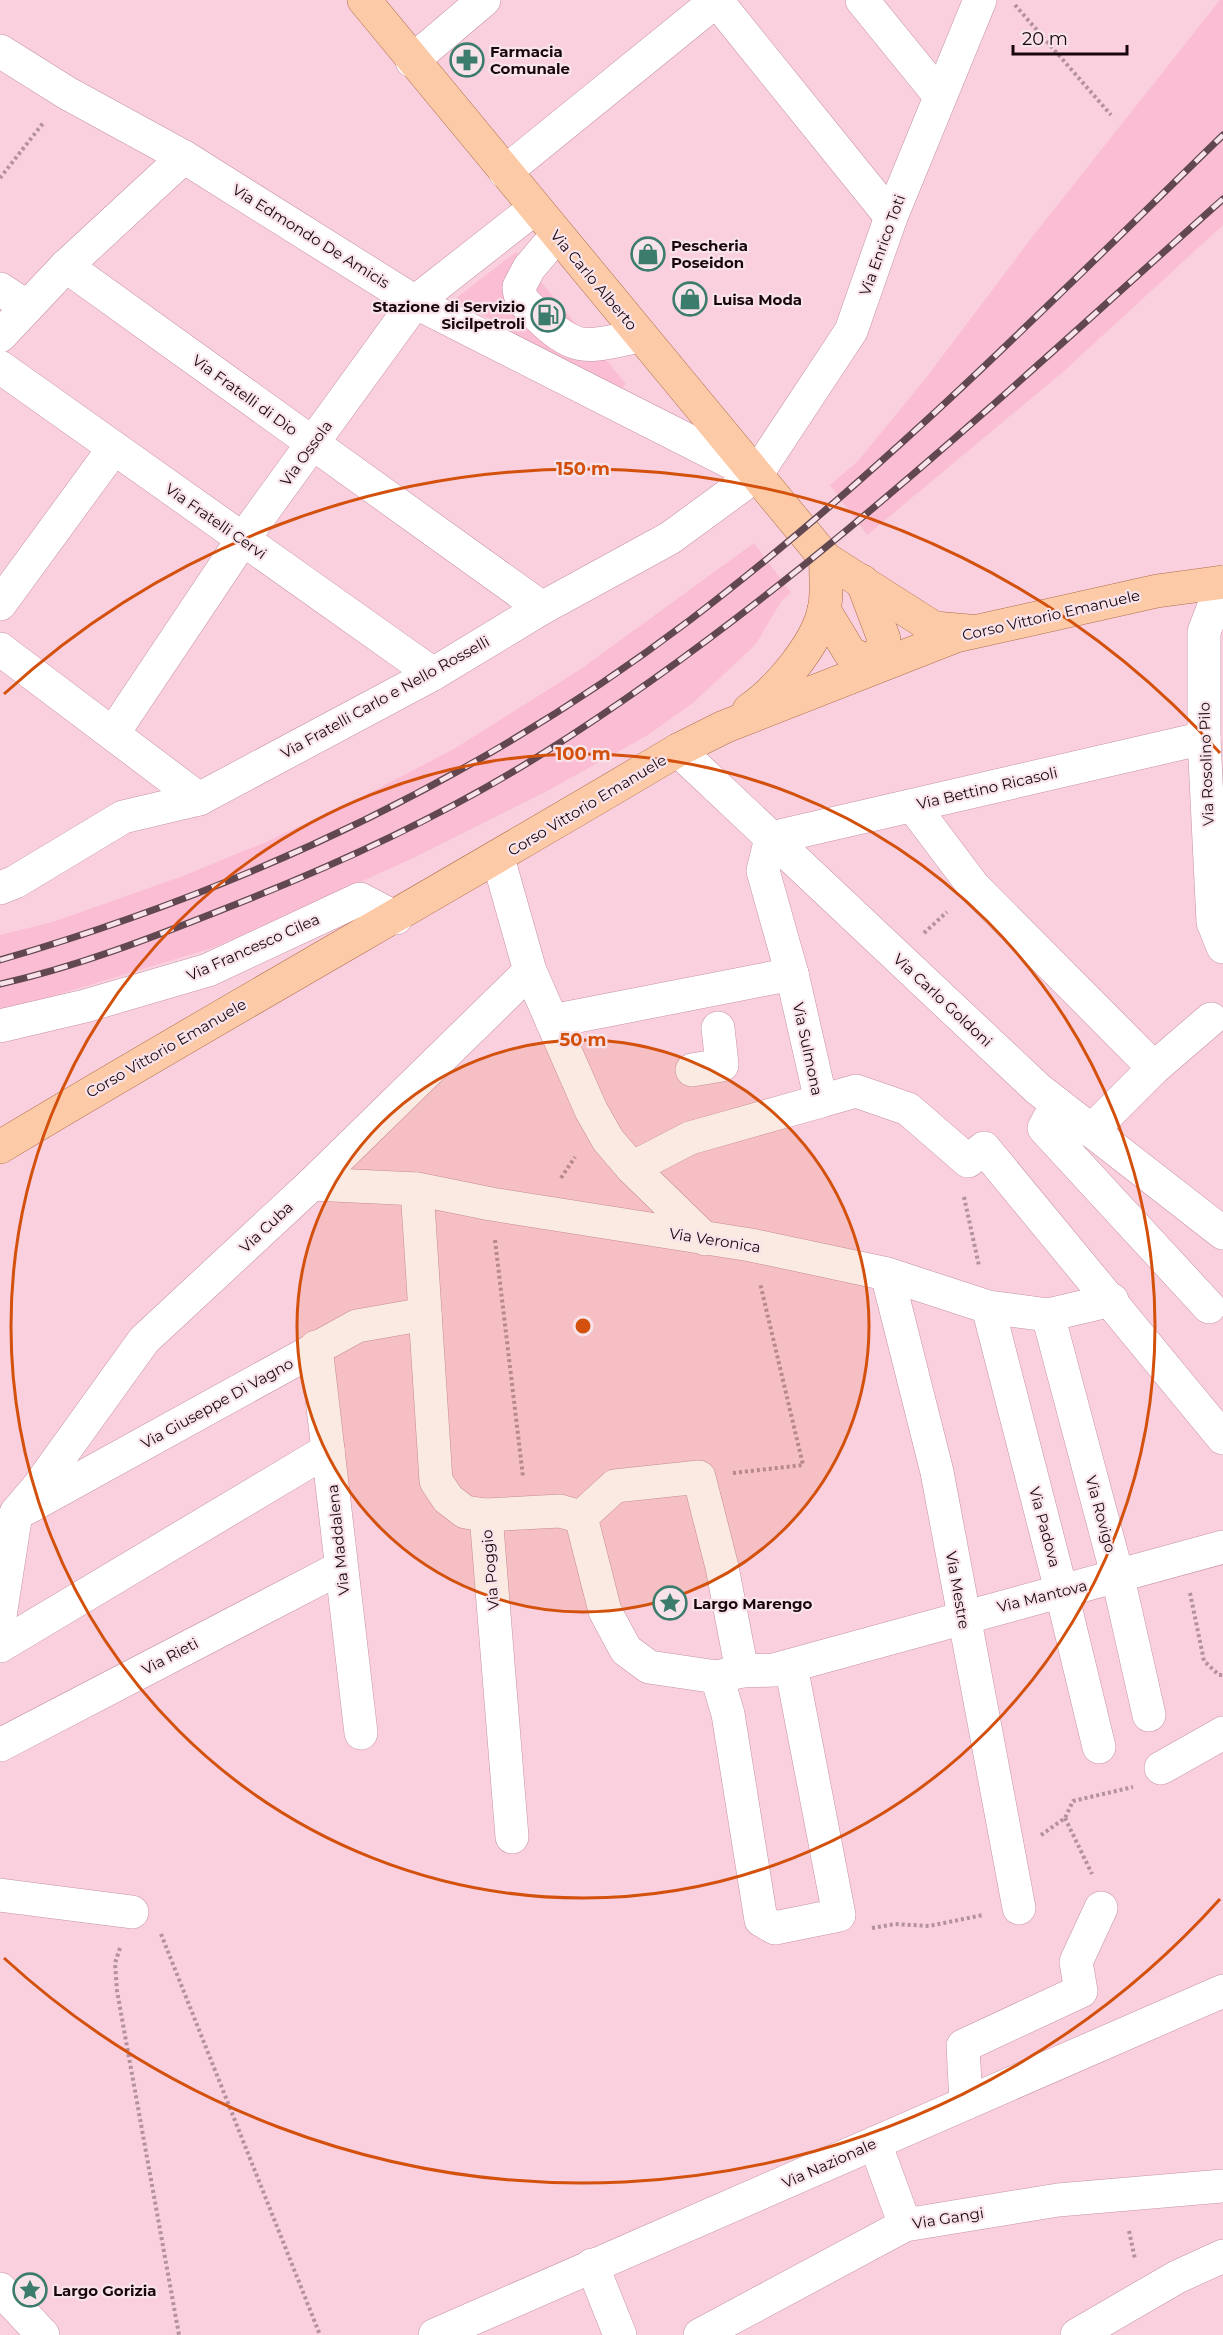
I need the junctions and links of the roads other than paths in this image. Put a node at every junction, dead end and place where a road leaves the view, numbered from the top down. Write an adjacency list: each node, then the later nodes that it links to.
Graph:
1 (364, 0): 7 (main road, Via Carlo Alberto)
2 (484, 0): 7 (street)
3 (717, 0): 10 (street); 12 (street)
4 (862, 0): 8 (street)
5 (980, 0): 8 (street, Via Enrico Toti)
6 (0, 51): 9 (street, Via Edmondo De Amicis)
7 (412, 61): 10 (main road, Via Carlo Alberto)
8 (940, 96): 12 (street, Via Enrico Toti)
9 (184, 157): 14 (street); 16 (street, Via Edmondo De Amicis)
10 (505, 172): 11 (main road, Via Carlo Alberto)
11 (535, 208): 13 (main road, Via Carlo Alberto); 16 (street, Via Ossola)
12 (891, 217): 23 (street, Via Enrico Toti)
13 (557, 235): 19 (main road, Via Carlo Alberto); 19 (street)
14 (66, 266): 17 (street); 21 (street, Via Fratelli di Dio)
15 (0, 289): 17 (street)
16 (415, 302): 21 (street, Via Ossola); 23 (street, Via Edmondo De Amicis)
17 (27, 308): 18 (street)
18 (0, 336)
19 (641, 336): 23 (main road, Via Carlo Alberto)
20 (0, 367): 22 (street, Via Fratelli Cervi)
21 (313, 444): 24 (street, Via Ossola); 29 (street, Via Fratelli di Dio)
22 (114, 448): 24 (street, Via Fratelli Cervi); 28 (street)
23 (756, 475): 25 (main road, Via Carlo Alberto); 29 (street, Via Fratelli Carlo e Nello Rosselli)
24 (243, 539): 34 (street, Via Fratelli Cervi); 36 (street, Via Ossola)
25 (826, 559): 26 (main road, Via Carlo Alberto); 30 (main road)
26 (862, 581): 31 (main road, Via Carlo Alberto); 33 (main road)
27 (1223, 582): 31 (main road, Corso Vittorio Emanuele); 37 (street, Via Rosolino Pilo)
28 (0, 604)
29 (542, 608): 34 (street, Via Fratelli Carlo e Nello Rosselli)
30 (824, 610): 33 (main road); 35 (main road)
31 (973, 631): 33 (main road, Corso Vittorio Emanuele)
32 (0, 649): 36 (street)
33 (877, 666): 35 (main road, Corso Vittorio Emanuele)
34 (433, 674): 39 (street, Via Fratelli Carlo e Nello Rosselli)
35 (724, 727): 38 (main road, Corso Vittorio Emanuele)
36 (114, 732): 39 (street)
37 (1204, 738): 40 (street, Via Bettino Ricasoli); 45 (street, Via Rosolino Pilo)
38 (678, 750): 41 (street, Via Carlo Goldoni); 42 (main road, Corso Vittorio Emanuele)
39 (199, 800): 43 (street, Via Fratelli Carlo e Nello Rosselli)
40 (913, 806): 41 (street, Via Bettino Ricasoli); 52 (street)
41 (771, 838): 47 (street, Via Sulmona); 55 (street, Via Carlo Goldoni)
42 (498, 858): 44 (main road, Corso Vittorio Emanuele); 46 (street)
43 (0, 888)
44 (396, 918): 51 (street, Via Francesco Cilea); 57 (main road, Corso Vittorio Emanuele)
45 (1223, 947)
46 (530, 971): 49 (street); 59 (street, Via Cuba)
47 (792, 974): 48 (street); 54 (street, Via Sulmona)
48 (715, 1011): 49 (street); 53 (street)
49 (552, 1021): 58 (street)
50 (1219, 1023): 52 (street)
51 (0, 1026)
52 (1154, 1068): 56 (street)
53 (692, 1070)
54 (821, 1101): 58 (street, Via Sulmona); 64 (street)
55 (1057, 1104): 56 (street, Via Carlo Goldoni); 66 (street)
56 (1091, 1131): 61 (street, Via Carlo Goldoni)
57 (0, 1147)
58 (632, 1168): 62 (street)
59 (312, 1184): 60 (street, Via Veronica); 74 (street, Via Cuba)
60 (417, 1189): 62 (street, Via Veronica); 67 (street, Via Poggio)
61 (1223, 1233)
62 (705, 1239): 63 (street, Via Veronica)
63 (887, 1274): 65 (street, Via Veronica); 80 (street, Via Mestre)
64 (1112, 1300): 68 (street, Via Veronica); 70 (street)
65 (988, 1307): 68 (street, Via Veronica); 78 (street, Via Padova)
66 (1209, 1307)
67 (425, 1314): 69 (street, Via Giuseppe Di Vagno); 72 (street, Via Poggio)
68 (1048, 1315): 77 (street, Via Rovigo)
69 (316, 1347): 71 (street, Via Maddalena); 74 (street, Via Giuseppe Di Vagno)
70 (1223, 1438)
71 (328, 1450): 76 (street, Via Maddalena); 81 (street)
72 (486, 1515): 73 (street); 90 (street, Via Poggio)
73 (581, 1517): 83 (street, Via Mantova); 83 (street)
74 (8, 1518): 79 (street)
75 (1223, 1547): 77 (street, Via Mantova)
76 (340, 1568): 85 (street, Via Maddalena); 87 (street, Via Rieti)
77 (1118, 1578): 78 (street, Via Mantova); 84 (street, Via Rovigo)
78 (1062, 1590): 80 (street, Via Mantova); 88 (street, Via Padova)
79 (0, 1616)
80 (963, 1617): 82 (street, Via Mantova); 92 (street, Via Mestre)
81 (0, 1646)
82 (791, 1666): 83 (street, Via Mantova); 83 (street)
83 (729, 1674)
84 (1149, 1715)
85 (361, 1733)
86 (1223, 1733): 89 (street)
87 (0, 1745)
88 (1099, 1747)
89 (1161, 1768)
90 (512, 1837)
91 (0, 1895): 94 (street)
92 (1019, 1908)
93 (1101, 1908): 96 (street)
94 (132, 1912)
95 (1223, 1991): 96 (street, Via Nazionale)
96 (966, 2103): 97 (street, Via Nazionale)
97 (875, 2143): 99 (street); 101 (street, Via Nazionale)
98 (1223, 2186): 99 (street, Via Gangi)
99 (905, 2225): 106 (street, Via Gangi)
100 (1223, 2256): 107 (street)
101 (592, 2265): 104 (street, Via Nazionale); 105 (street)
102 (0, 2289): 103 (street)
103 (27, 2331)
104 (435, 2335)
105 (620, 2335)
106 (700, 2335)
107 (1077, 2335)

